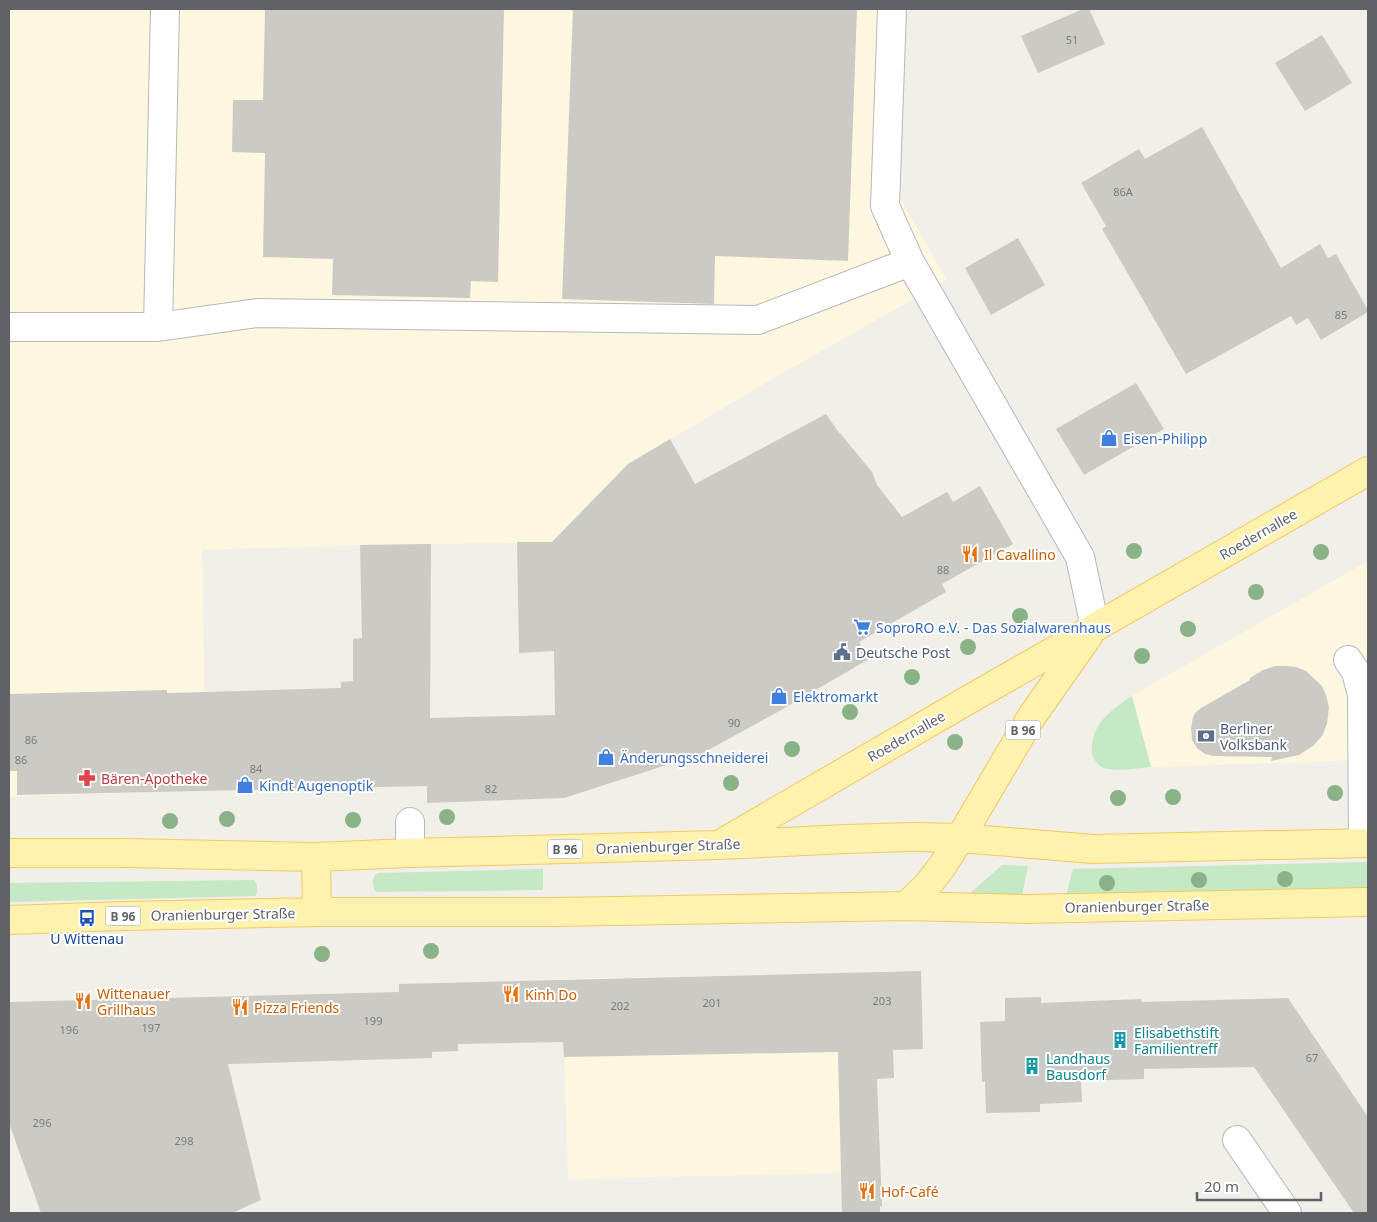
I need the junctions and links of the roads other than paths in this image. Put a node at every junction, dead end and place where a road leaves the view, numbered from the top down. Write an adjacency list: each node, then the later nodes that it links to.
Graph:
1 (165, 9): 5 (lane)
2 (892, 9): 3 (lane)
3 (910, 262): 5 (lane); 7 (lane)
4 (9, 326): 5 (lane)
5 (158, 327)
6 (1368, 471): 7 (main road, Roedernallee / B 96)
7 (1095, 627): 10 (main road, Roedernallee / B 96); 12 (main road, Roedernallee / B 96)
8 (1348, 660): 11 (lane)
9 (410, 822): 14 (lane)
10 (960, 838): 11 (main road, Oranienburger Straße); 12 (main road, Oranienburger Straße); 17 (main road, B 96)
11 (1365, 843)
12 (719, 845): 14 (main road, Oranienburger Straße / B 96)
13 (9, 853): 15 (main road, Oranienburger Straße / B 96)
14 (410, 853): 15 (main road, Oranienburger Straße / B 96)
15 (316, 857): 18 (main road)
16 (1368, 902): 17 (main road, Oranienburger Straße)
17 (906, 906): 18 (main road, Oranienburger Straße / B 96)
18 (317, 912): 19 (main road, Oranienburger Straße / B 96)
19 (9, 920)
20 (1237, 1140): 21 (lane)
21 (1287, 1213)

